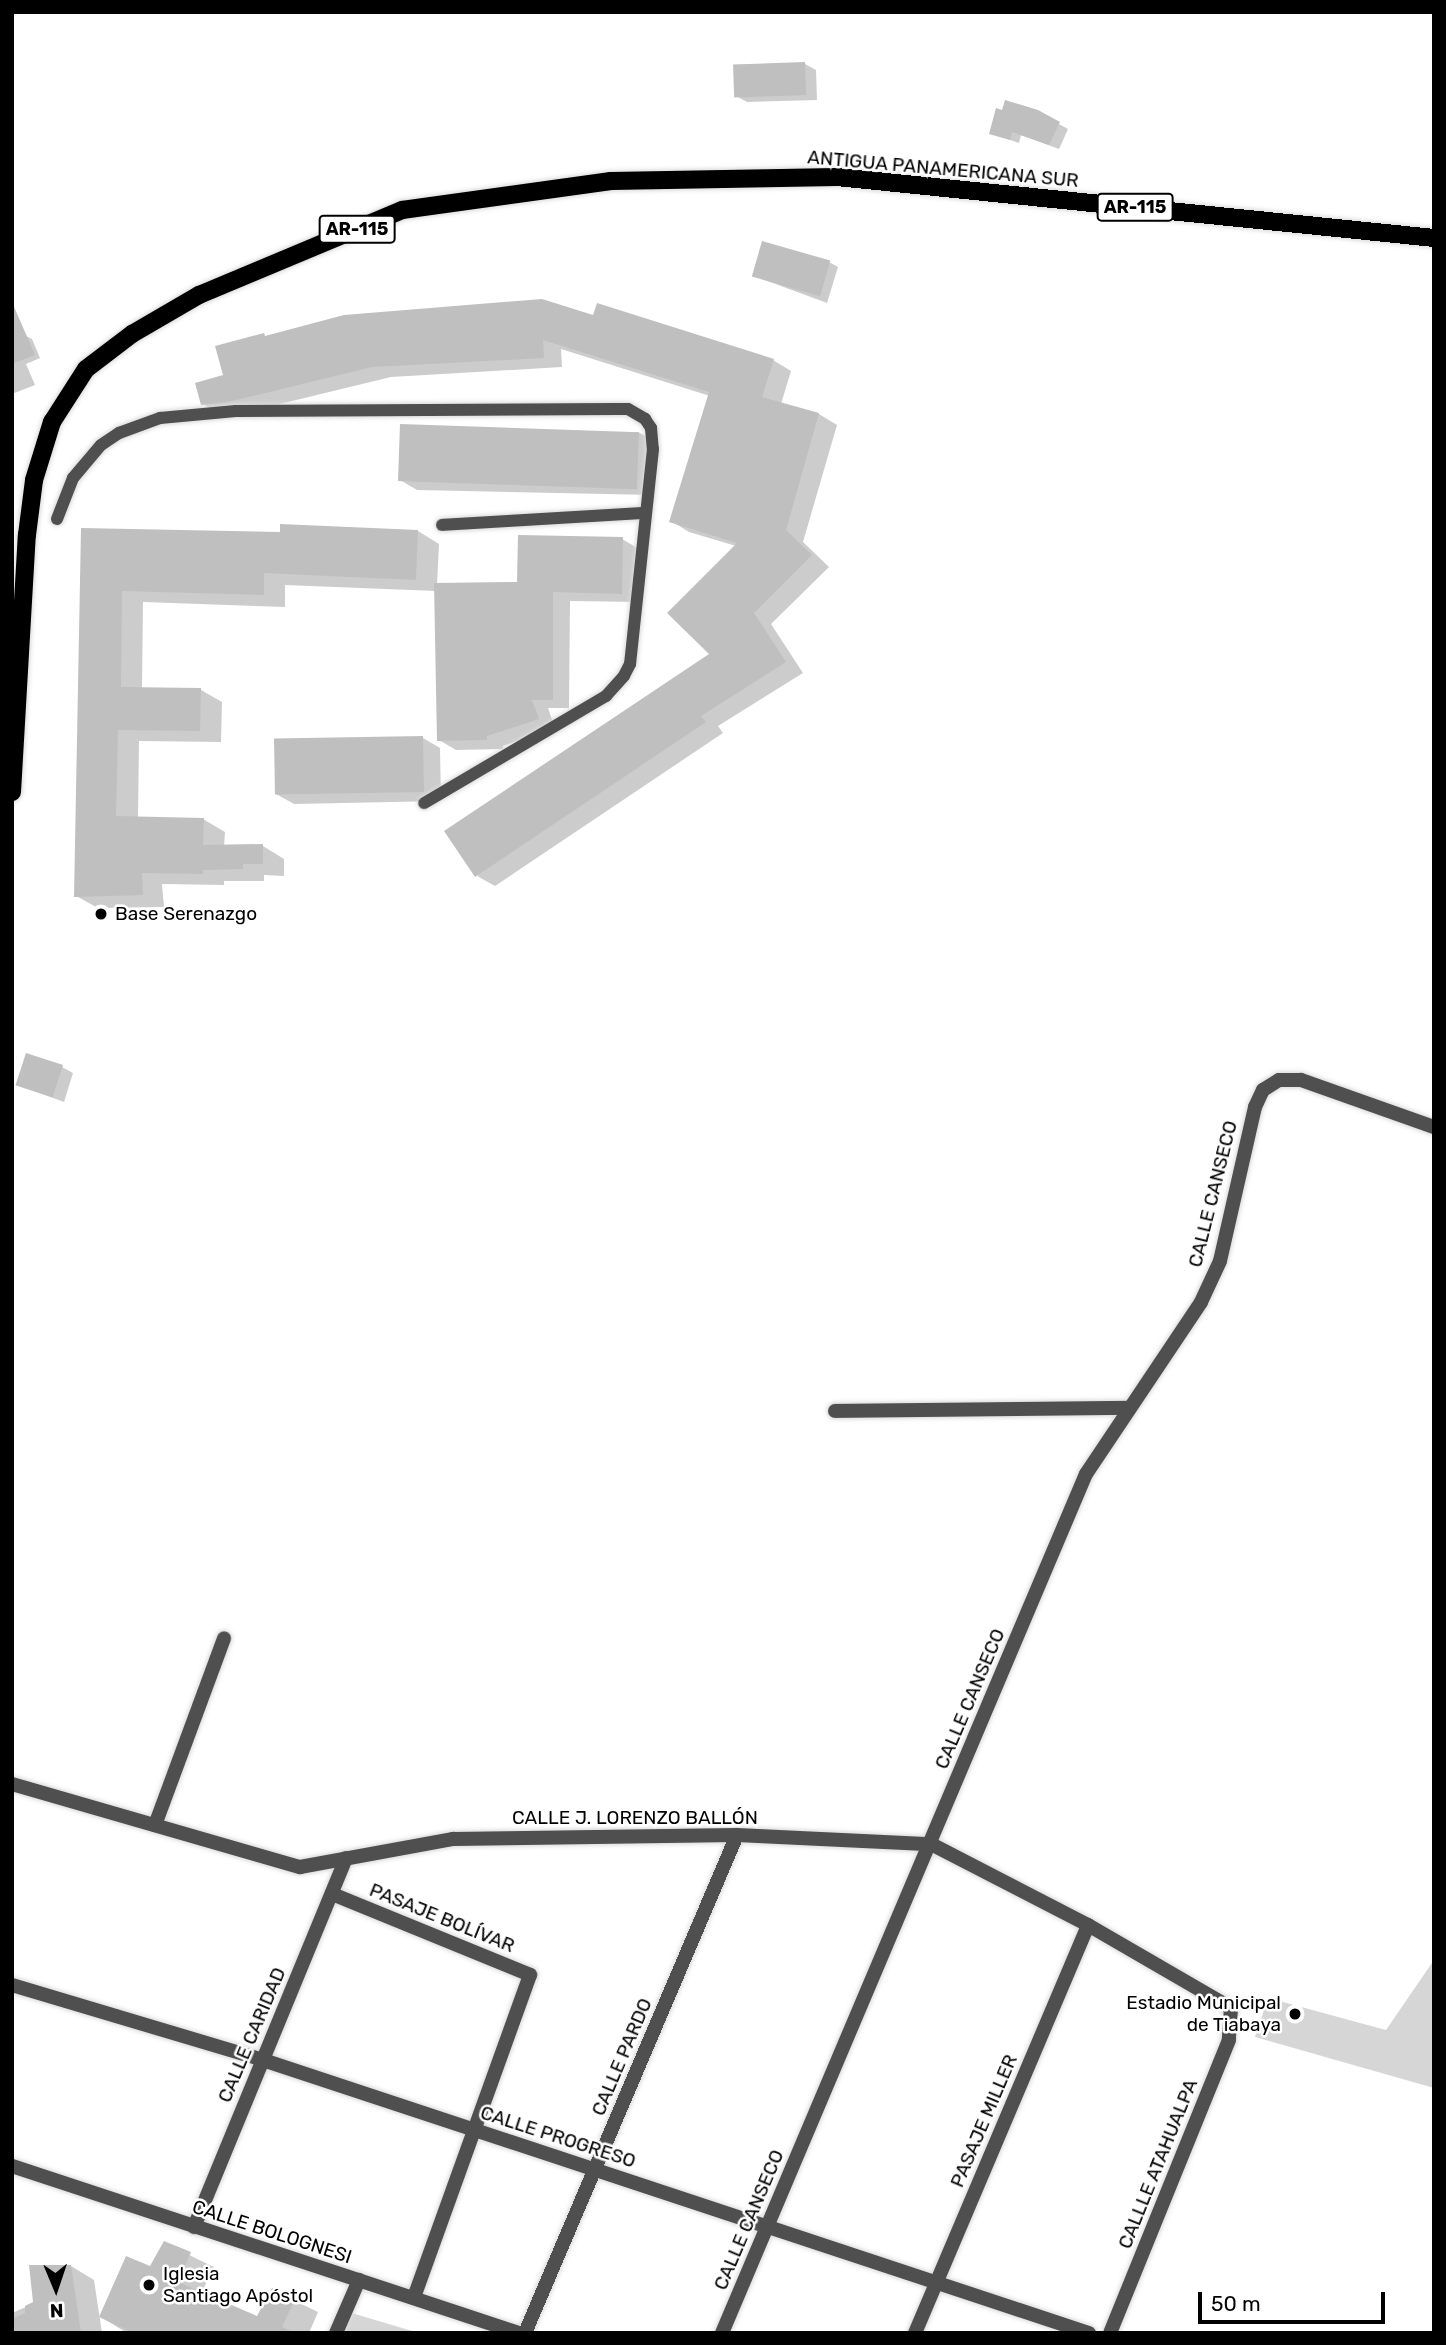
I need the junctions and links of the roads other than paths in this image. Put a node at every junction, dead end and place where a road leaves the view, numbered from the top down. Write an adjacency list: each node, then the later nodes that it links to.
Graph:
1 (1434, 238): 5 (main road, ANTIGUA PANAMERICANA SUR / AR-115)
2 (645, 513): 3 (lane); 4 (lane); 6 (lane)
3 (57, 519)
4 (442, 525)
5 (12, 792)
6 (424, 803)
7 (1434, 1127): 8 (street, CALLE CANSECO)
8 (1128, 1408): 9 (street); 14 (street, CALLE CANSECO)
9 (835, 1411)
10 (224, 1638): 12 (street)
11 (12, 1784): 12 (street, CALLE J. LORENZO BALLÓN)
12 (155, 1825): 15 (street, CALLE J. LORENZO BALLÓN)
13 (737, 1835): 14 (street, CALLE J. LORENZO BALLÓN); 15 (street, CALLE J. LORENZO BALLÓN); 23 (street, CALLE PARDO)
14 (930, 1844): 17 (street, CALLE J. LORENZO BALLÓN); 25 (street, CALLE CANSECO)
15 (346, 1858): 16 (street, CALLE CARIDAD)
16 (332, 1894): 20 (street, CALLE CARIDAD); 21 (street, PASAJE BOLÍVAR)
17 (1088, 1925): 19 (street, CALLE J. LORENZO BALLÓN); 27 (street, PASAJE MILLER)
18 (12, 1984): 20 (street, CALLE PROGRESO)
19 (1231, 2008): 35 (street, CALLLE ATAHUALPA)
20 (263, 2060): 21 (street, CALLE PROGRESO); 24 (street, CALLE CARIDAD)
21 (474, 2130): 23 (street, CALLE PROGRESO); 28 (street, PASAJE BOLÍVAR)
22 (12, 2166): 24 (street, CALLE BOLOGNESI)
23 (595, 2170): 25 (street, CALLE PROGRESO); 31 (street, CALLE PARDO)
24 (194, 2227): 26 (street, CALLE BOLOGNESI)
25 (767, 2227): 27 (street, CALLE PROGRESO); 32 (street, CALLE CANSECO)
26 (359, 2280): 28 (street, CALLE BOLOGNESI); 29 (street)
27 (936, 2283): 33 (street, PASAJE MILLER); 34 (street, CALLE PROGRESO)
28 (414, 2298): 30 (street, CALLE BOLOGNESI)
29 (336, 2333)
30 (519, 2333)
31 (525, 2333)
32 (722, 2333)
33 (915, 2333)
34 (1089, 2333)
35 (1110, 2333)

